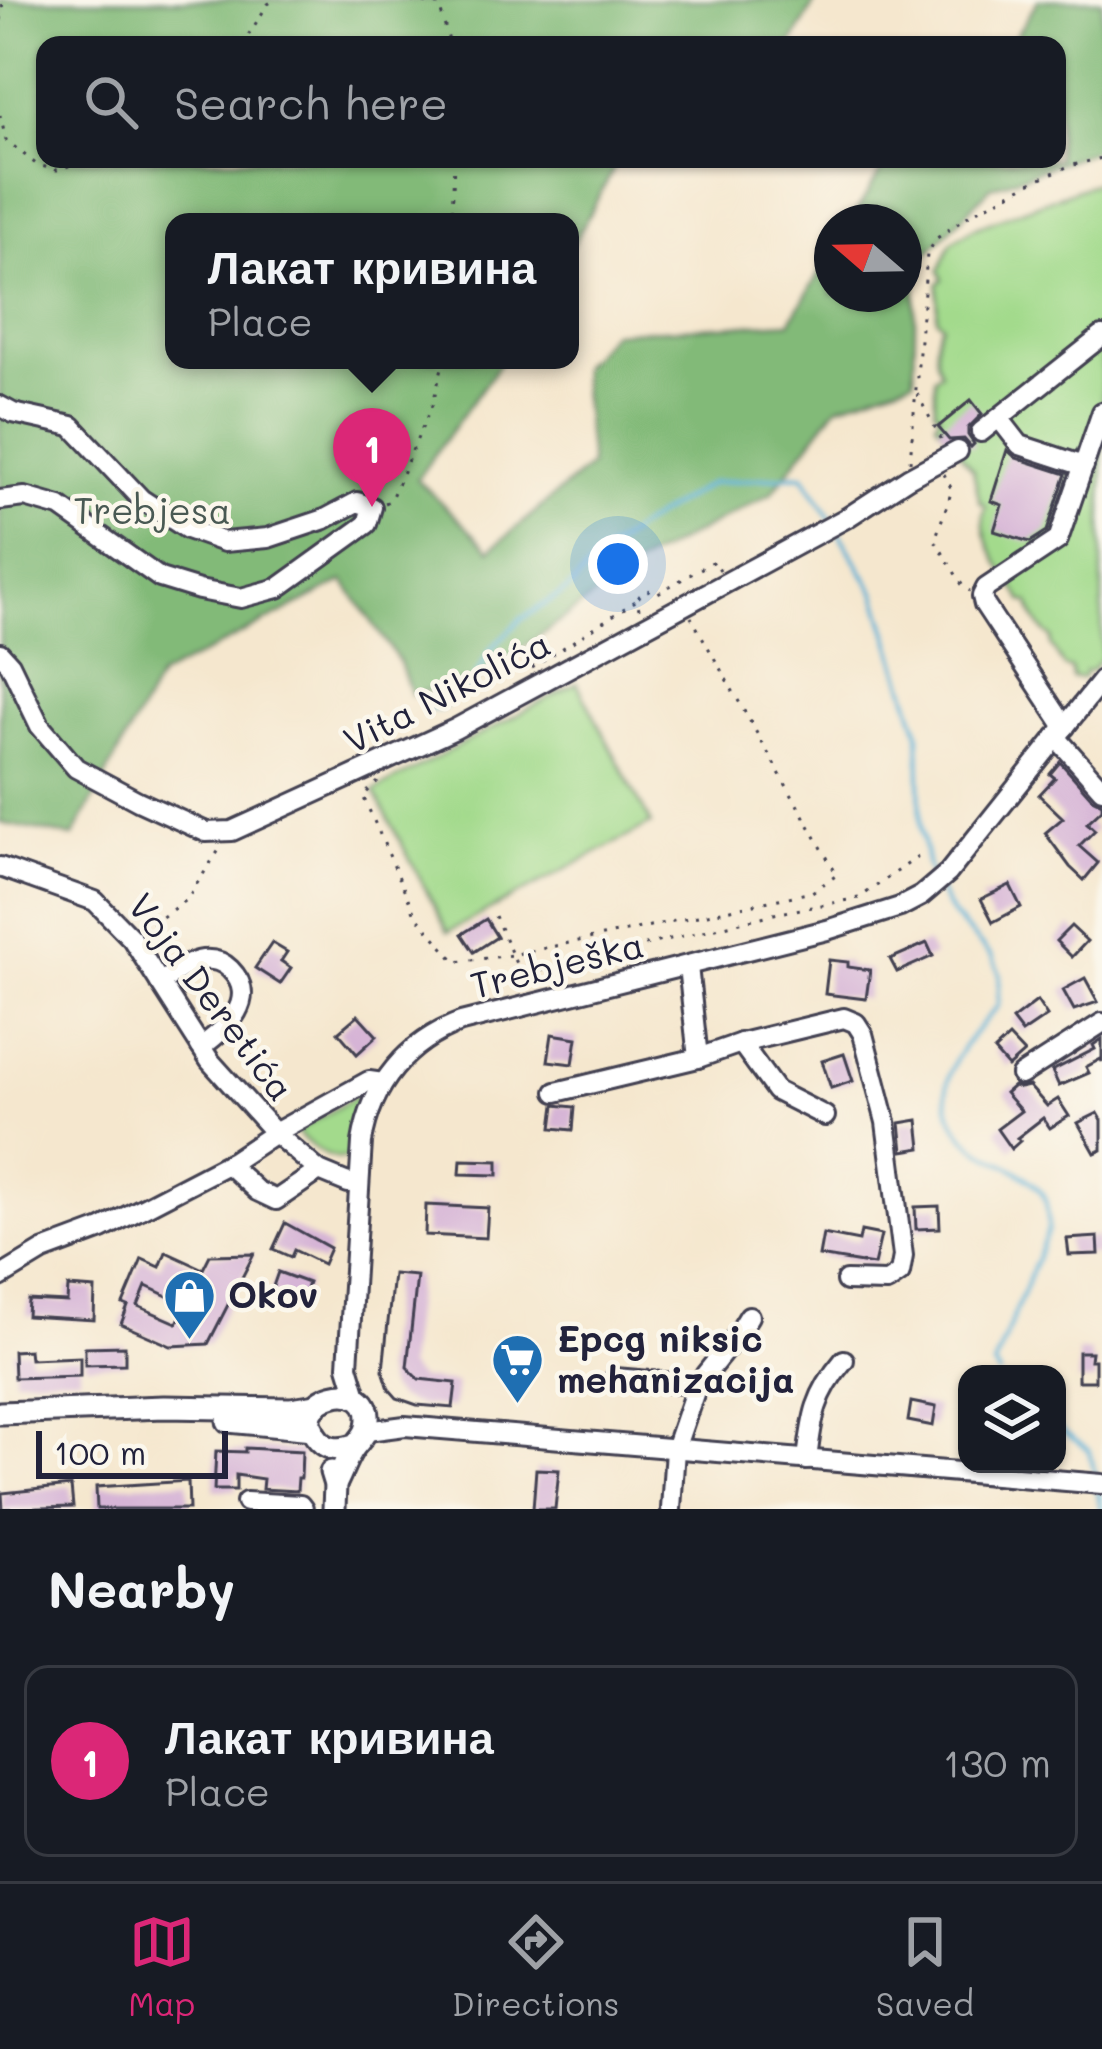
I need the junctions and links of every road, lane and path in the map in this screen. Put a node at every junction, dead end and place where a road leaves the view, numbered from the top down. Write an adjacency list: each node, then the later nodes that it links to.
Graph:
1 (3, 0): 4 (path)
2 (274, 0): 5 (path)
3 (400, 0): 6 (path)
4 (0, 32)
5 (248, 36)
6 (448, 36)
7 (0, 116): 9 (path)
8 (1102, 158): 10 (path)
9 (36, 164)
10 (1066, 167)
11 (454, 168): 13 (path)
12 (1064, 168): 16 (path)
13 (452, 213)
14 (1102, 336): 19 (street)
15 (442, 369): 25 (path)
16 (916, 393): 21 (path); 23 (path)
17 (0, 406): 25 (street)
18 (1102, 412): 22 (street)
19 (999, 418): 20 (street); 22 (street)
20 (981, 432)
21 (948, 456): 23 (street, Vita Nikolića); 27 (path)
22 (1084, 466): 27 (street)
23 (908, 478): 26 (street, Vita Nikolića)
24 (0, 500): 25 (street)
25 (372, 507)
26 (728, 581): 28 (path); 29 (street, Vita Nikolića)
27 (982, 596): 34 (street)
28 (637, 600): 30 (path); 32 (path)
29 (684, 605): 30 (street, Vita Nikolića); 42 (path)
30 (652, 623): 37 (street, Vita Nikolića)
31 (0, 653): 37 (street)
32 (529, 670)
33 (1099, 690): 34 (street)
34 (1060, 732): 36 (street); 43 (street, Trebješka)
35 (376, 783): 42 (path)
36 (1102, 789)
37 (232, 831): 41 (path)
38 (925, 853): 42 (path)
39 (0, 867): 41 (street, Voja Deretića)
40 (495, 916): 42 (path)
41 (132, 939): 44 (street, Voja Deretića)
42 (512, 955)
43 (688, 966): 48 (street); 50 (street, Trebješka)
44 (160, 983): 47 (street, Voja Deretića); 47 (street)
45 (1102, 1023): 49 (street)
46 (741, 1043): 48 (street); 52 (street); 58 (street)
47 (201, 1047): 53 (street, Voja Deretića)
48 (698, 1058): 51 (street)
49 (1021, 1075)
50 (383, 1082): 53 (street); 56 (street, Trebješka)
51 (556, 1092)
52 (825, 1116)
53 (274, 1133): 54 (street); 55 (street, Voja Deretića)
54 (228, 1164): 55 (street); 57 (street)
55 (319, 1171): 56 (street, Voja Deretića)
56 (359, 1182): 61 (street, Trebješka)
57 (0, 1277)
58 (846, 1281)
59 (749, 1316): 63 (street)
60 (844, 1360): 70 (street)
61 (348, 1366): 64 (street); 66 (street)
62 (615, 1378): 63 (street)
63 (697, 1385): 69 (street)
64 (325, 1399): 65 (main road); 66 (main road); 68 (main road)
65 (0, 1413)
66 (361, 1422): 68 (main road); 69 (street); 72 (main road)
67 (0, 1426): 68 (main road)
68 (317, 1436): 72 (main road)
69 (675, 1449): 70 (street); 76 (street)
70 (807, 1460): 71 (street)
71 (1102, 1484)
72 (335, 1485): 75 (main road)
73 (246, 1502): 74 (street)
74 (303, 1509)
75 (334, 1509)
76 (671, 1509)

